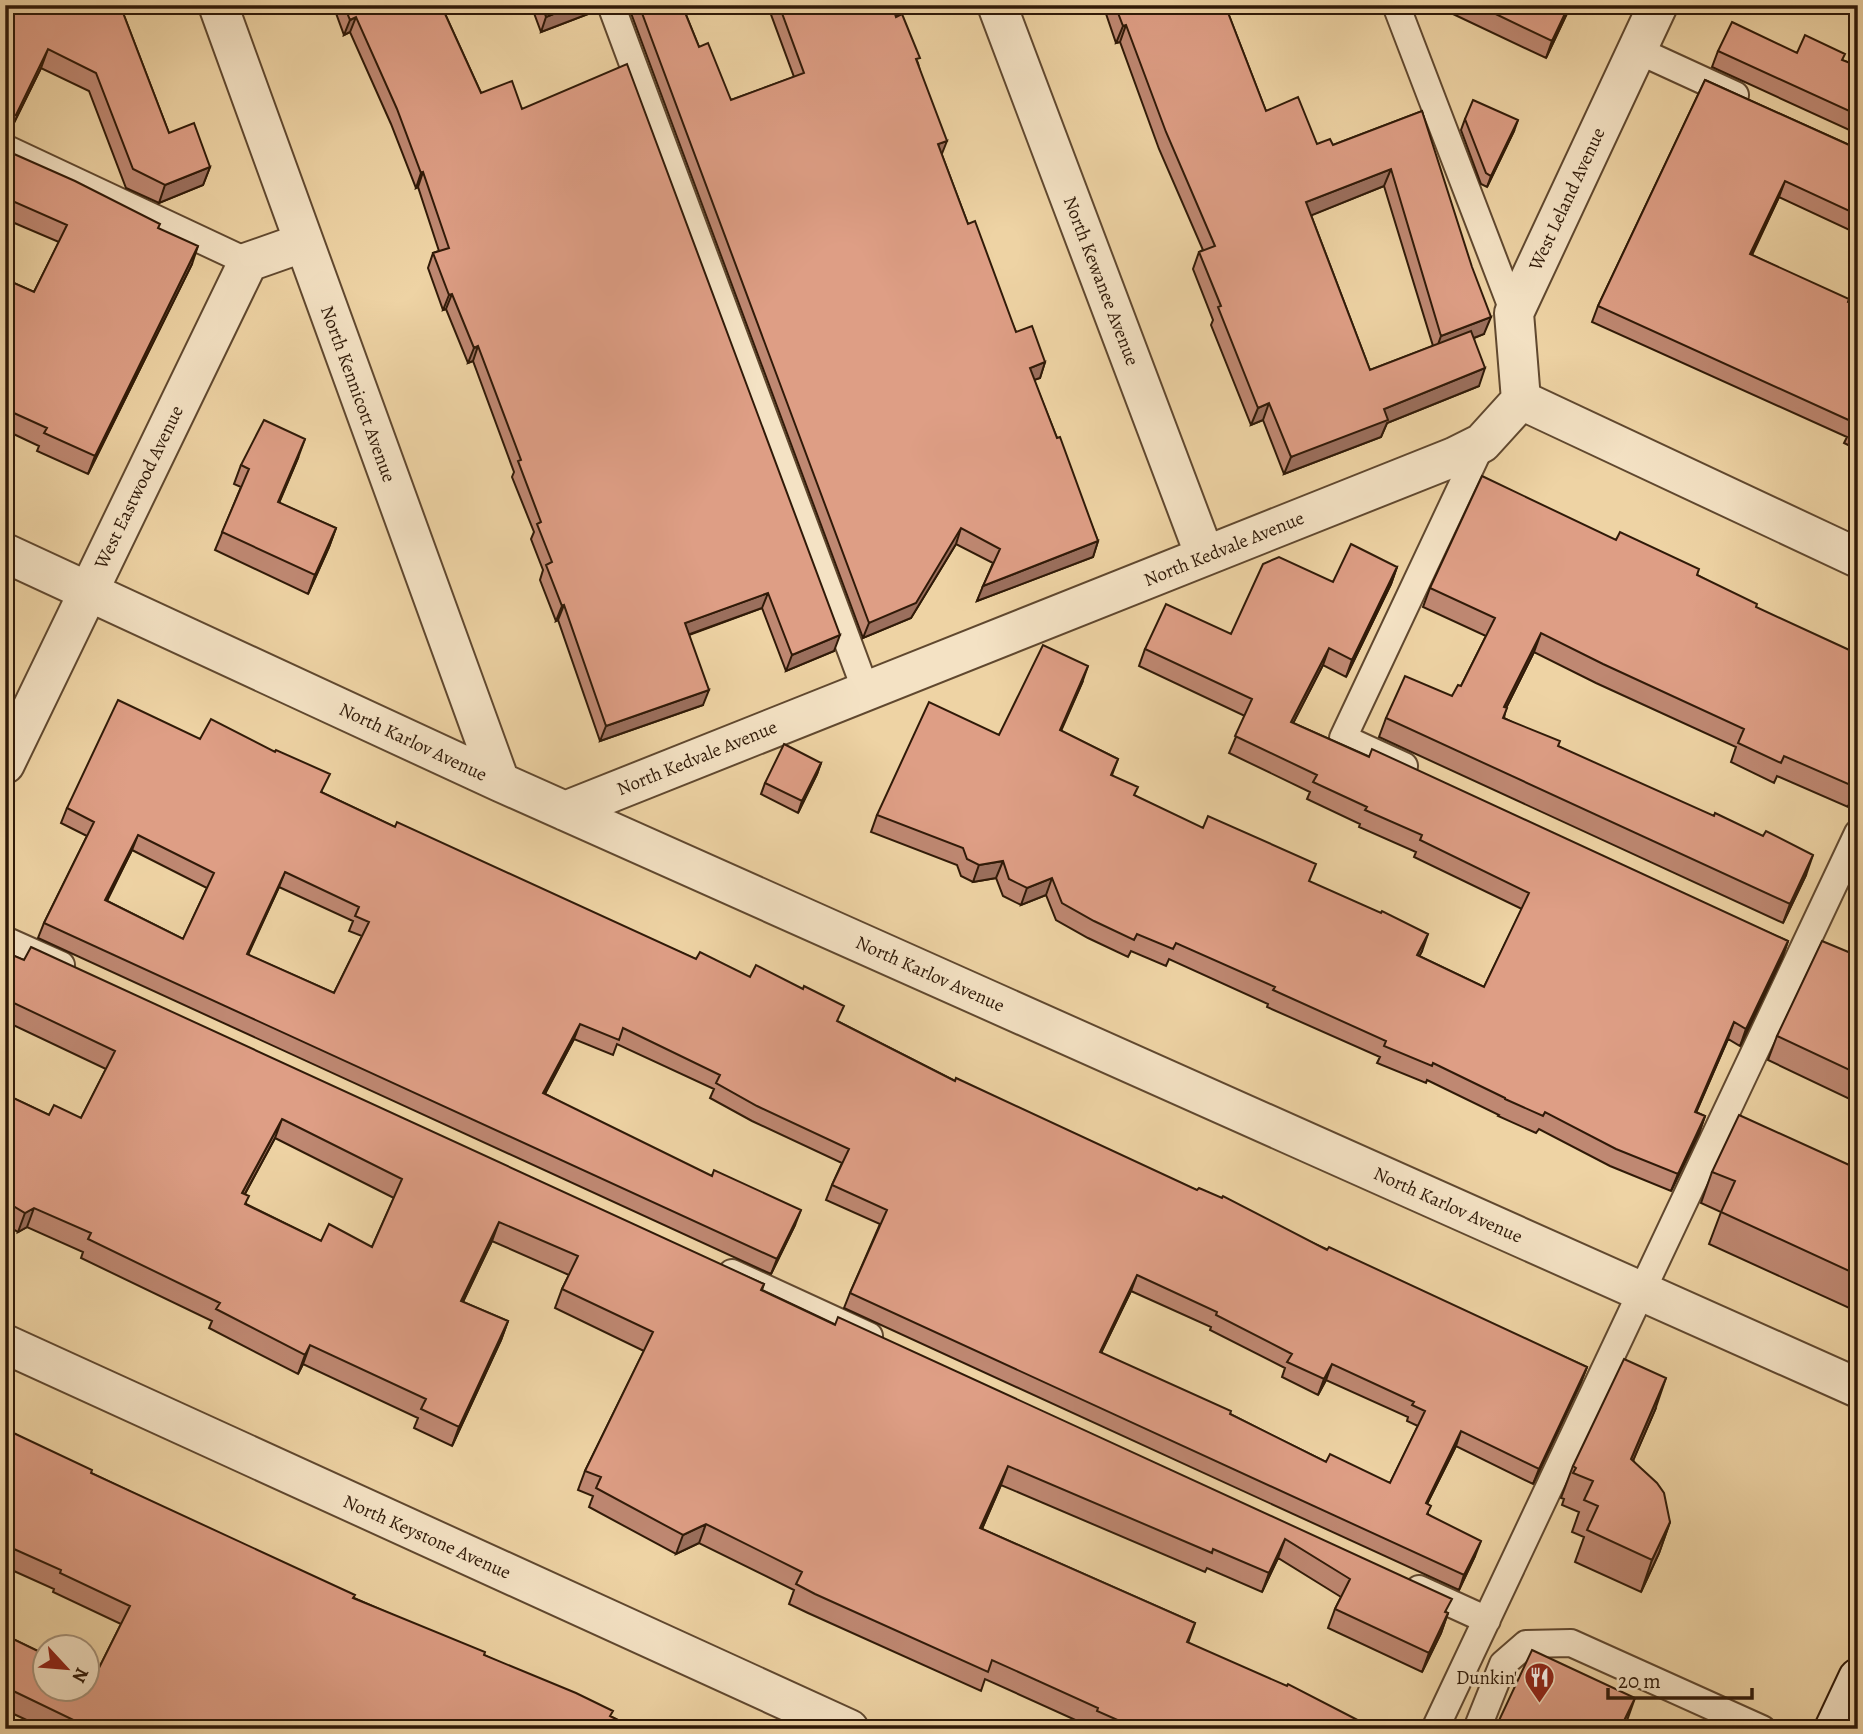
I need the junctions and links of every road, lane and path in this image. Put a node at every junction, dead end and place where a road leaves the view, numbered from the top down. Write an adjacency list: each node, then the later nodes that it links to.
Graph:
1 (218, 5): 9 (street, North Kennicott Avenue)
2 (611, 5): 18 (lane)
3 (997, 5): 15 (street, North Kewanee Avenue)
4 (1396, 5): 11 (lane)
5 (1658, 5): 6 (street, West Leland Avenue)
6 (1637, 50): 7 (lane); 11 (street, West Leland Avenue)
7 (1761, 107)
8 (5, 148): 10 (lane)
9 (302, 243): 10 (street); 21 (street, North Kennicott Avenue)
10 (248, 262): 17 (street, West Eastwood Avenue)
11 (1514, 313): 12 (street, West Leland Avenue)
12 (1521, 400): 13 (street, North Kedvale Avenue); 16 (street)
13 (1482, 443): 15 (street, North Kedvale Avenue); 20 (lane)
14 (5, 553): 17 (street, North Karlov Avenue)
15 (1205, 556): 18 (street, North Kedvale Avenue)
16 (1858, 558)
17 (89, 591): 19 (street, West Eastwood Avenue); 21 (street, North Karlov Avenue)
18 (866, 691): 22 (street, North Kedvale Avenue)
19 (5, 764)
20 (1430, 778)
21 (500, 782): 22 (street, North Karlov Avenue)
22 (565, 811): 29 (street, North Karlov Avenue)
23 (1858, 833): 26 (lane)
24 (1778, 938): 26 (lane)
25 (5, 940): 27 (lane)
26 (1803, 950): 29 (lane)
27 (81, 974)
28 (714, 1265): 31 (lane)
29 (1642, 1292): 32 (street, North Karlov Avenue); 34 (lane)
30 (5, 1345): 37 (street, North Keystone Avenue)
31 (892, 1346)
32 (1858, 1388)
33 (1398, 1579): 34 (lane)
34 (1487, 1620): 38 (lane)
35 (1858, 1678): 41 (street)
36 (1722, 1721): 39 (lane); 40 (lane)
37 (849, 1729)
38 (1435, 1729)
39 (1477, 1729)
40 (1762, 1729)
41 (1834, 1729)

